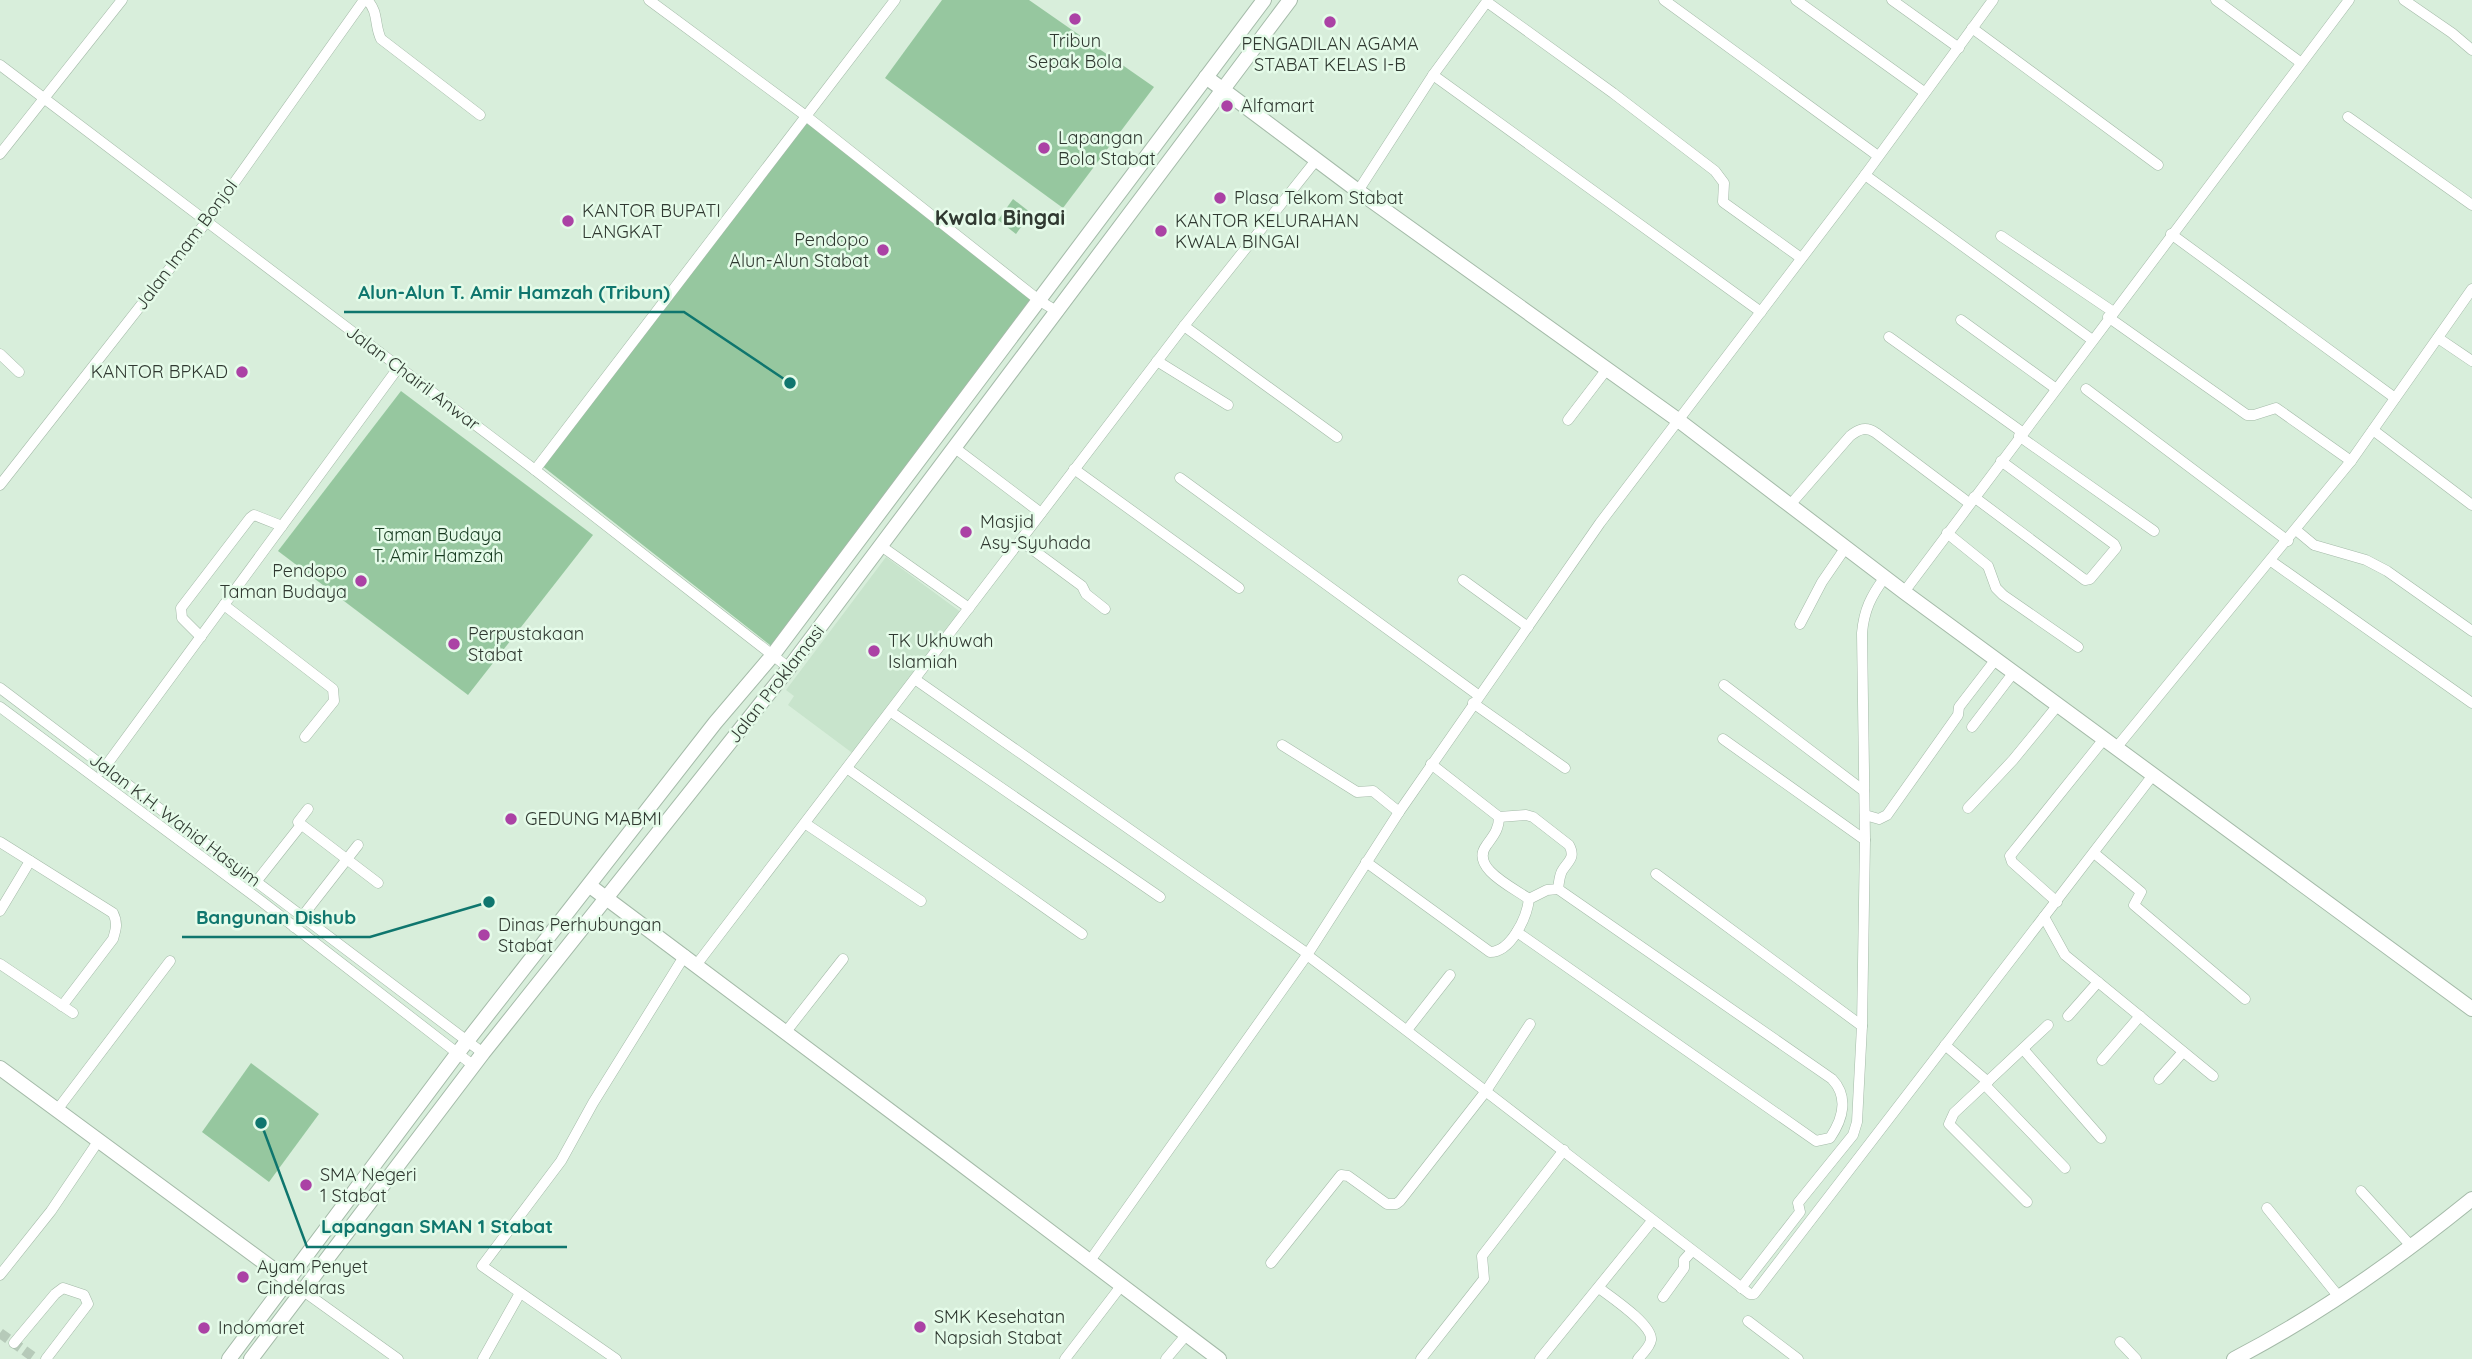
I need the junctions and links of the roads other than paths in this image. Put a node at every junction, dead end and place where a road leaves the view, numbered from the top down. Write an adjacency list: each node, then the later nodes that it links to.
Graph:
1 (122, 0): 24 (street)
2 (365, 0): 25 (street); 35 (street, Jalan Imam Bonjol)
3 (649, 0): 26 (street)
4 (895, 0): 26 (street)
5 (1264, 0): 21 (street, Jalan Proklamasi)
6 (1290, 0): 22 (street, Jalan Proklamasi)
7 (1664, 0): 29 (street)
8 (1796, 0): 23 (street)
9 (1892, 0): 16 (street)
10 (1993, 0): 15 (street)
11 (2216, 0): 18 (street)
12 (2349, 0): 18 (street)
13 (2404, 0): 17 (street)
14 (1487, 1): 20 (street); 38 (street)
15 (1972, 28): 16 (street); 31 (street)
16 (1959, 48): 23 (street)
17 (2472, 50)
18 (2300, 62): 36 (street)
19 (0, 65): 24 (street, Jalan Chairil Anwar)
20 (1433, 75): 33 (street); 42 (street)
21 (1206, 77): 22 (street); 40 (street, Jalan Proklamasi)
22 (1224, 89): 30 (street); 41 (street, Jalan Proklamasi)
23 (1924, 92): 29 (street)
24 (45, 99): 28 (street); 35 (street, Jalan Chairil Anwar)
25 (480, 115)
26 (806, 116): 40 (street); 68 (street)
27 (2348, 117): 34 (street)
28 (0, 154)
29 (1878, 156): 32 (street)
30 (1317, 159): 33 (street); 45 (street)
31 (2158, 165)
32 (1865, 175): 38 (street); 46 (street)
33 (1358, 191): 53 (street)
34 (2472, 205)
35 (207, 221): 52 (street, Jalan Chairil Anwar); 70 (street, Jalan Imam Bonjol)
36 (2172, 234): 43 (street); 57 (street)
37 (2001, 236): 43 (street)
38 (1801, 258): 42 (street)
39 (2471, 295): 48 (street)
40 (1040, 301): 41 (street); 96 (street, Jalan Proklamasi)
41 (1058, 312): 64 (street, Jalan Proklamasi)
42 (1761, 312): 60 (street)
43 (2110, 312): 46 (street); 65 (street)
44 (1961, 320): 55 (street)
45 (1184, 326): 50 (street); 63 (street)
46 (2085, 335): 55 (street)
47 (1889, 337): 61 (street)
48 (2438, 338): 51 (street); 57 (street)
49 (0, 354): 54 (street)
50 (1157, 360): 58 (street); 67 (street)
51 (2472, 361)
52 (398, 368): 68 (street, Jalan Chairil Anwar); 75 (street)
53 (1607, 369): 59 (street); 60 (street)
54 (19, 372)
55 (2050, 384): 61 (street)
56 (2086, 388): 80 (street)
57 (2395, 398): 62 (street)
58 (1227, 405)
59 (1568, 420)
60 (1678, 420): 72 (street); 92 (street)
61 (2017, 430): 66 (street); 77 (street)
62 (2373, 430): 65 (street); 73 (street)
63 (1337, 437)
64 (955, 449): 74 (street); 81 (street, Jalan Proklamasi)
65 (2351, 460): 76 (street)
66 (2001, 461): 71 (street); 71 (street)
67 (1074, 469): 74 (street); 86 (street)
68 (535, 470): 96 (street, Jalan Chairil Anwar)
69 (1180, 478): 103 (street)
70 (0, 485)
71 (1972, 500): 72 (street); 78 (street)
72 (1790, 505): 82 (street)
73 (2472, 505)
74 (1041, 513): 79 (street)
75 (282, 526): 88 (street); 94 (street)
76 (2296, 530): 80 (street); 93 (street)
77 (2154, 531)
78 (1947, 533): 87 (street); 95 (street)
79 (1020, 541): 89 (street); 90 (street)
80 (2288, 541): 83 (street)
81 (881, 546): 89 (street); 98 (street, Jalan Proklamasi)
82 (1846, 547): 84 (street); 91 (street)
83 (2271, 561): 104 (street); 111 (street)
84 (1885, 577): 87 (street); 119 (street)
85 (1463, 580): 92 (street)
86 (1239, 588)
87 (1904, 592): 97 (street)
88 (224, 605): 94 (street); 109 (street)
89 (970, 608): 100 (street)
90 (1105, 609)
91 (1800, 624)
92 (1528, 627): 103 (street)
93 (2472, 631)
94 (201, 636): 114 (street)
95 (2078, 647)
96 (772, 656): 98 (street, Jalan Chairil Anwar); 137 (street, Jalan Proklamasi)
97 (1996, 659): 99 (street); 124 (street)
98 (789, 668): 140 (street, Jalan Proklamasi)
99 (2014, 672): 105 (street); 108 (street)
100 (915, 680): 107 (street); 150 (street)
101 (1724, 685): 119 (street)
102 (4, 691): 106 (street); 114 (street, Jalan K.H. Wahid Hasyim)
103 (1475, 699): 113 (street); 115 (street)
104 (2472, 703)
105 (2058, 705): 111 (street); 120 (street)
106 (0, 706): 118 (street, Jalan K.H. Wahid Hasyim)
107 (891, 712): 116 (street); 139 (street)
108 (1972, 727)
109 (305, 737)
110 (1723, 739): 127 (street)
111 (2110, 743): 117 (street); 143 (street)
112 (1282, 745): 122 (street)
113 (1432, 764): 122 (street); 123 (street)
114 (105, 767): 118 (street); 135 (street, Jalan K.H. Wahid Hasyim)
115 (1565, 768)
116 (848, 769): 125 (street); 149 (street)
117 (2153, 775): 130 (street); 159 (street)
118 (97, 779): 147 (street, Jalan K.H. Wahid Hasyim)
119 (1864, 791): 124 (street)
120 (1968, 808)
121 (308, 809): 126 (street)
122 (1399, 812): 133 (street)
123 (1499, 817): 138 (street); 141 (street)
124 (1871, 817): 127 (street)
125 (806, 824): 142 (street); 152 (street)
126 (301, 825): 131 (street); 135 (street)
127 (1865, 841): 165 (street)
128 (0, 842): 132 (street)
129 (358, 845): 131 (street)
130 (2094, 853): 143 (street); 157 (street)
131 (346, 859): 136 (street); 145 (street)
132 (30, 861): 144 (street); 158 (street)
133 (1366, 862): 148 (street); 150 (street)
134 (1656, 874): 165 (street)
135 (256, 882): 145 (street, Jalan K.H. Wahid Hasyim)
136 (378, 883)
137 (590, 886): 140 (street); 168 (street, Jalan Proklamasi)
138 (1558, 889): 141 (street); 148 (street)
139 (1160, 897)
140 (607, 898): 152 (street); 172 (street, Jalan Proklamasi)
141 (1529, 899): 148 (street)
142 (921, 901)
143 (2057, 902): 146 (street)
144 (0, 911)
145 (303, 916): 147 (street); 168 (street, Jalan K.H. Wahid Hasyim)
146 (2044, 917): 156 (street); 169 (street)
147 (294, 927): 173 (street, Jalan K.H. Wahid Hasyim)
148 (1517, 932)
149 (1082, 934)
150 (1308, 954): 166 (street); 193 (street)
151 (843, 959): 167 (street)
152 (691, 960): 167 (street); 201 (street)
153 (170, 961): 181 (street)
154 (0, 964): 158 (street)
155 (1450, 975): 166 (street)
156 (2098, 982): 161 (street); 162 (street)
157 (2245, 999)
158 (62, 1006): 160 (street)
159 (2472, 1009)
160 (73, 1013)
161 (2068, 1016)
162 (2140, 1016): 171 (street); 174 (street)
163 (1531, 1024): 180 (street)
164 (2048, 1025): 170 (street)
165 (1862, 1026): 199 (street)
166 (1407, 1030): 180 (street)
167 (785, 1033): 193 (street)
168 (467, 1042): 172 (street, Jalan K.H. Wahid Hasyim); 173 (street, Jalan Proklamasi)
169 (1945, 1045): 179 (street); 199 (street)
170 (2023, 1049): 179 (street); 182 (street)
171 (2183, 1052): 177 (street); 178 (street)
172 (483, 1053): 175 (street, Jalan Proklamasi)
173 (457, 1054): 175 (street, Jalan K.H. Wahid Hasyim); 196 (street, Jalan Proklamasi)
174 (2102, 1060)
175 (474, 1066): 200 (street, Jalan Proklamasi)
176 (0, 1068): 181 (street)
177 (2213, 1076)
178 (2159, 1079)
179 (1986, 1084): 185 (street); 188 (street)
180 (1486, 1091): 184 (street); 194 (street)
181 (57, 1110): 183 (street)
182 (2101, 1138)
183 (99, 1140): 195 (street); 196 (street)
184 (1564, 1150): 190 (street); 217 (street)
185 (2065, 1168)
186 (2361, 1191): 191 (street)
187 (2472, 1199): 191 (street)
188 (2027, 1202)
189 (2267, 1208): 203 (street)
190 (1652, 1221): 192 (street); 198 (street)
191 (2412, 1247): 203 (street)
192 (1692, 1251): 199 (street); 202 (street)
193 (1089, 1262): 197 (street)
194 (1271, 1264)
195 (0, 1275)
196 (288, 1280): 200 (street); 209 (street, Jalan Proklamasi)
197 (1121, 1286): 205 (street); 214 (street)
198 (1599, 1288): 218 (street); 219 (street)
199 (1744, 1290)
200 (302, 1291): 210 (street, Jalan Proklamasi); 211 (street)
201 (520, 1293): 212 (street); 213 (street)
202 (1663, 1297)
203 (2339, 1297): 222 (street)
204 (1748, 1321): 220 (street)
205 (1187, 1334): 215 (street); 216 (street)
206 (2120, 1342): 221 (street)
207 (14, 1343): 208 (street)
208 (46, 1359)
209 (229, 1359)
210 (251, 1359)
211 (398, 1359)
212 (483, 1359)
213 (616, 1359)
214 (1065, 1359)
215 (1166, 1359)
216 (1219, 1359)
217 (1421, 1359)
218 (1540, 1359)
219 (1638, 1359)
220 (1798, 1359)
221 (2136, 1359)
222 (2234, 1359)

